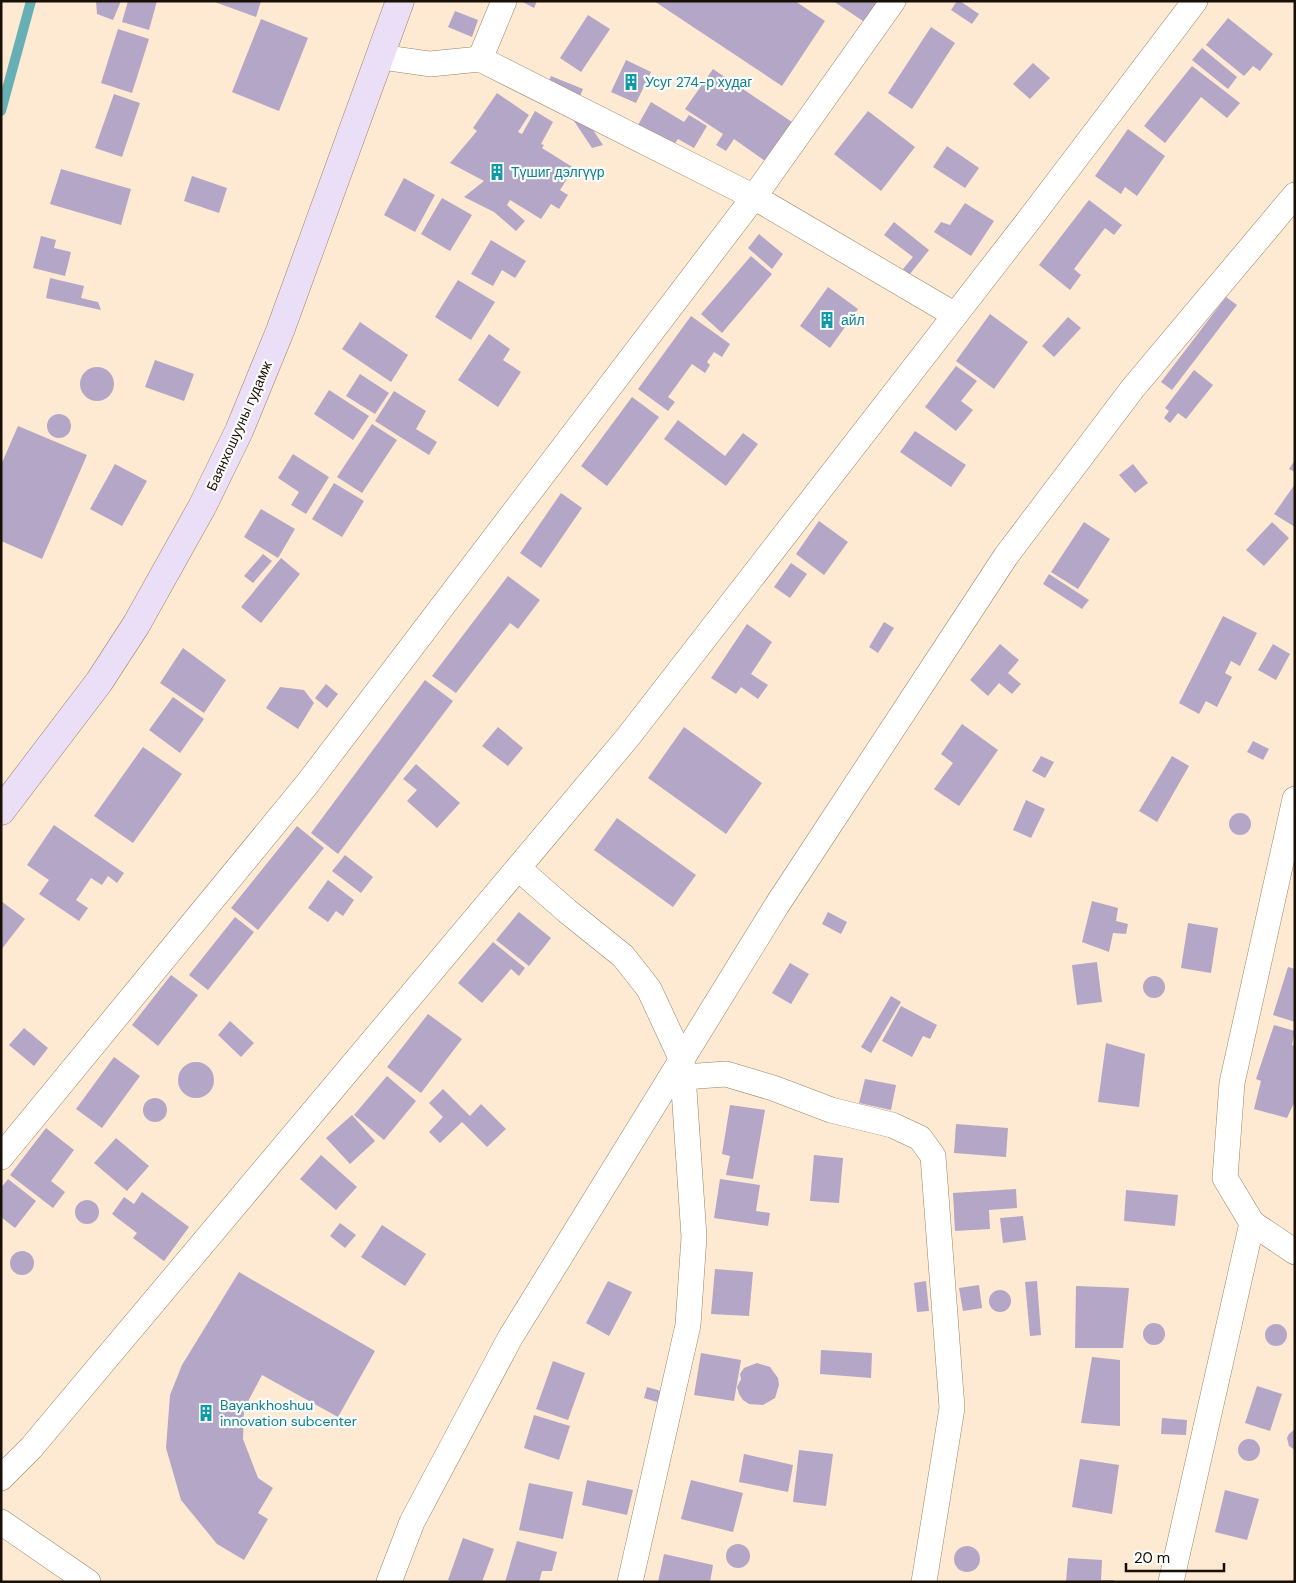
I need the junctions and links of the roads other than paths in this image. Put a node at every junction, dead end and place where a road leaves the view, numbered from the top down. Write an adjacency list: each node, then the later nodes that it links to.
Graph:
1 (400, 1): 5 (main road, Баянхошууны гудамж)
2 (504, 1): 6 (street)
3 (893, 1): 7 (street)
4 (1194, 1): 9 (street)
5 (381, 57): 6 (street); 11 (main road, Баянхошууны гудамж)
6 (480, 59): 7 (street)
7 (754, 197): 9 (street); 14 (street)
8 (1290, 208): 13 (street)
9 (955, 315): 12 (street)
10 (1295, 799): 15 (street)
11 (1, 811)
12 (518, 868): 13 (street); 17 (street)
13 (683, 1069): 20 (street); 21 (street); 22 (street)
14 (1, 1157)
15 (1252, 1223): 16 (street); 23 (street)
16 (1295, 1252)
17 (1, 1478)
18 (1, 1522): 19 (street)
19 (88, 1582)
20 (389, 1582)
21 (630, 1582)
22 (924, 1582)
23 (1171, 1582)

